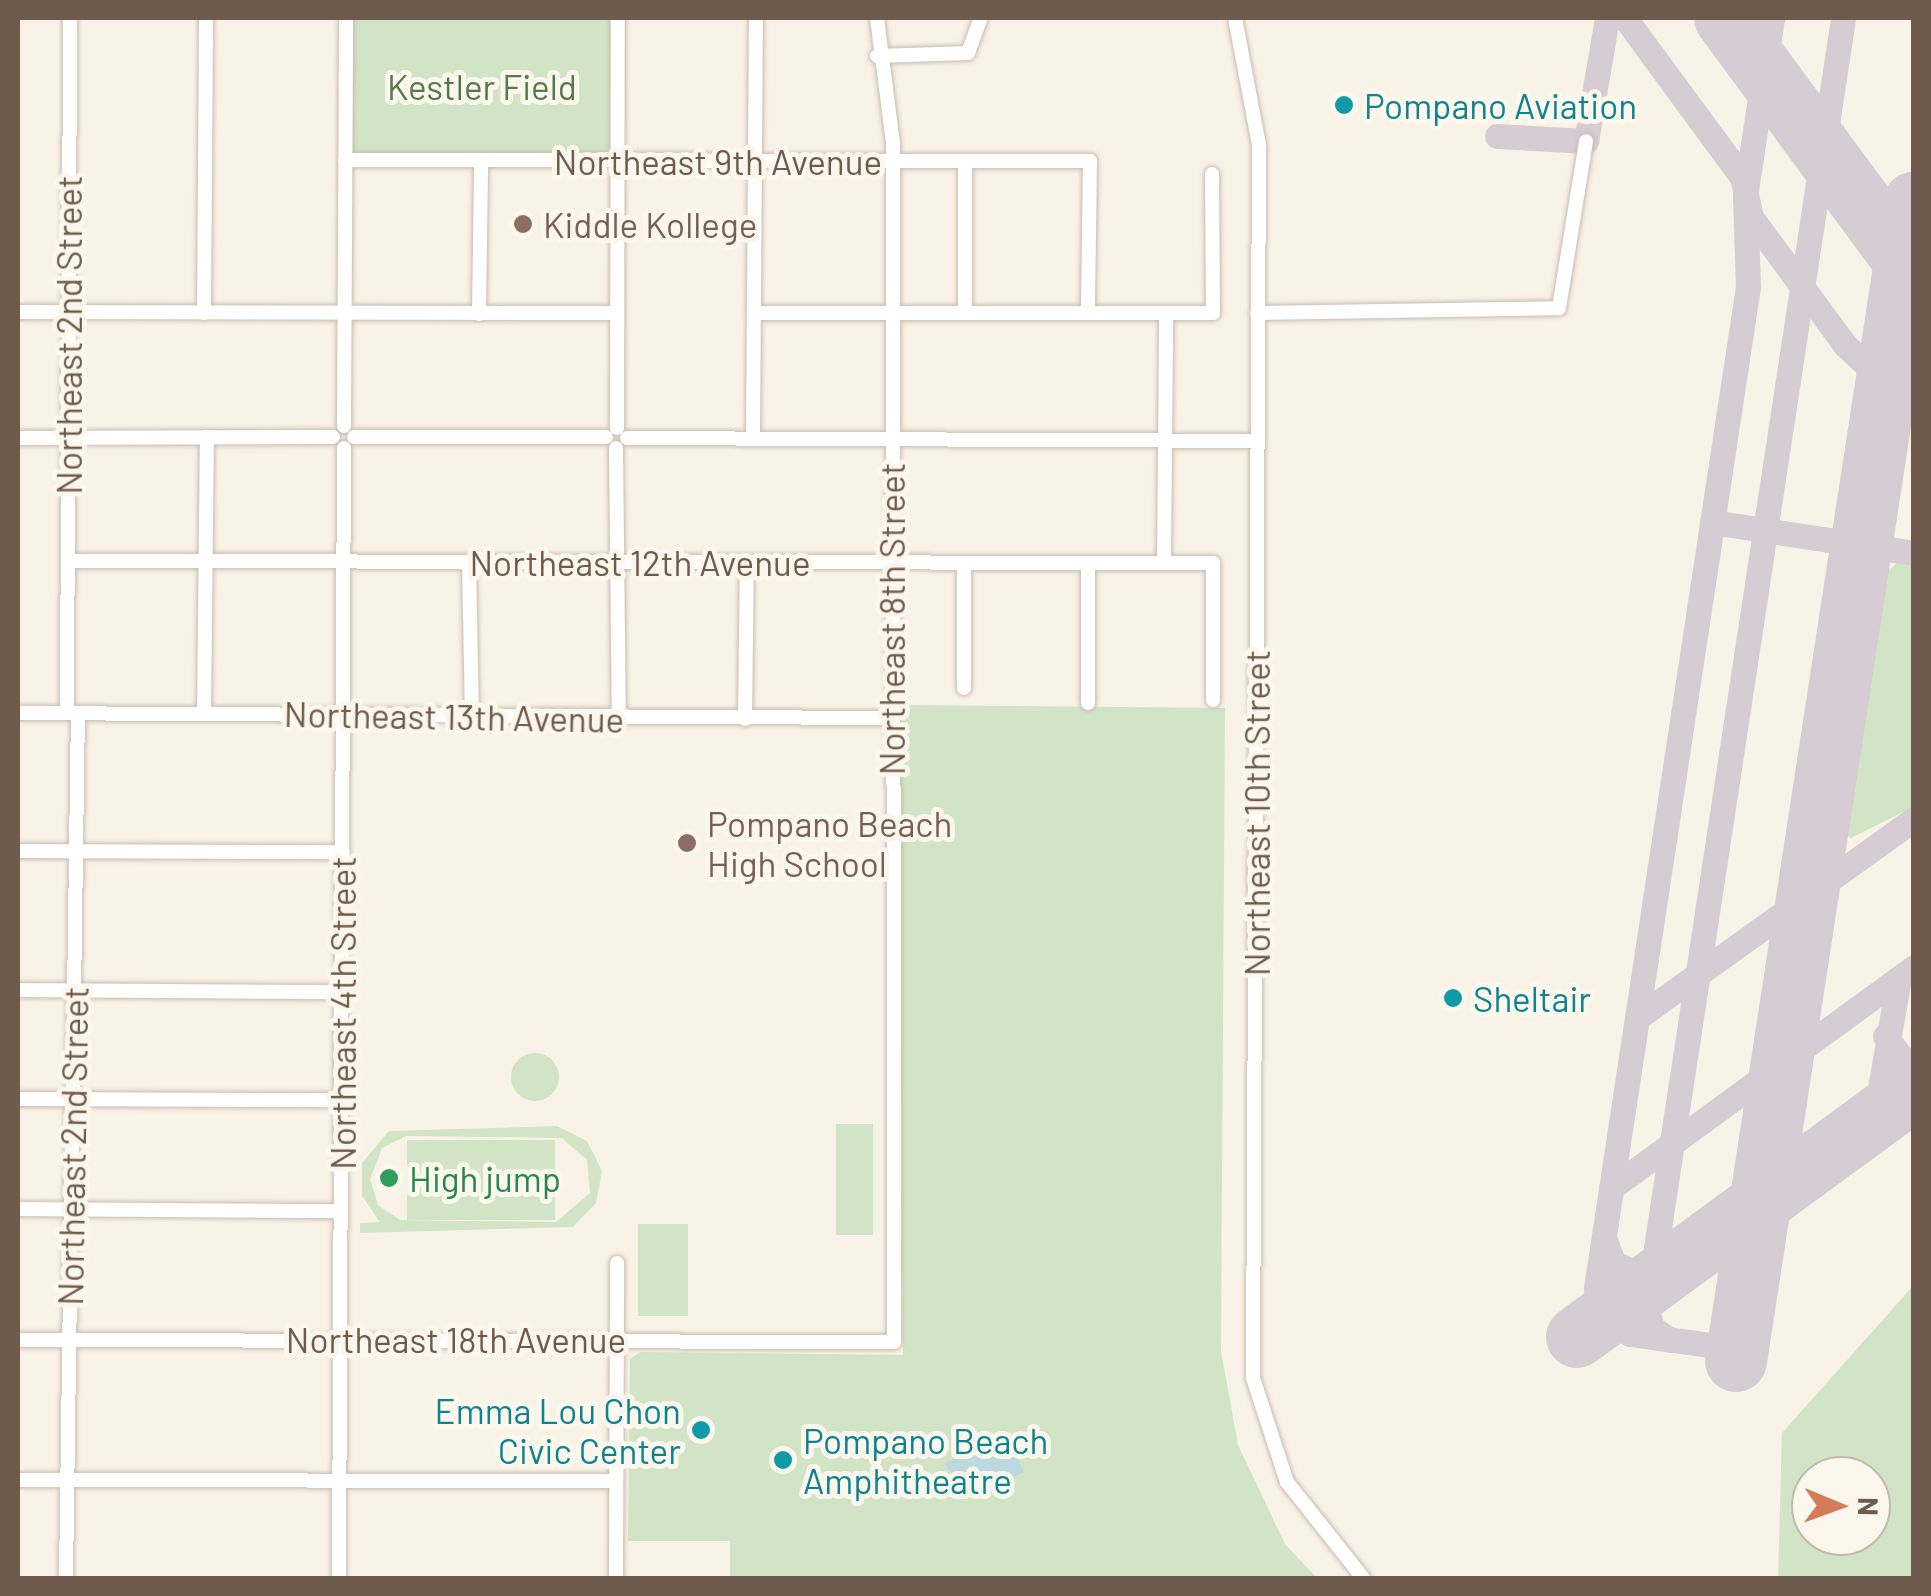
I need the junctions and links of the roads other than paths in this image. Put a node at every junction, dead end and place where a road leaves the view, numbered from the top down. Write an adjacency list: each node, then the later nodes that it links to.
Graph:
1 (70, 18): 19 (street, Northeast 2nd Street)
2 (206, 18): 21 (street)
3 (346, 18): 11 (street, Northeast 4th Street)
4 (618, 18): 16 (street)
5 (756, 18): 13 (street)
6 (877, 18): 9 (street, Northeast 8th Street)
7 (981, 18): 9 (street)
8 (1235, 18): 28 (street, Northeast 10th Street)
9 (877, 56): 12 (street, Northeast 8th Street)
10 (1586, 141): 28 (street)
11 (346, 160): 15 (street, Northeast 9th Avenue); 22 (street, Northeast 4th Street)
12 (893, 160): 13 (street, Northeast 9th Avenue); 14 (street, Northeast 9th Avenue); 24 (street, Northeast 8th Street)
13 (755, 161): 16 (street, Northeast 9th Avenue); 23 (street)
14 (965, 161): 25 (street); 26 (street, Northeast 9th Avenue)
15 (481, 162): 16 (street, Northeast 9th Avenue); 29 (street)
16 (617, 162): 20 (street)
17 (1212, 174): 27 (street)
18 (18, 312): 19 (street)
19 (68, 312): 21 (street); 34 (street, Northeast 2nd Street)
20 (617, 312): 29 (street); 35 (street)
21 (204, 313): 22 (street)
22 (345, 313): 29 (street); 32 (street, Northeast 4th Street)
23 (754, 313): 24 (street); 36 (street)
24 (890, 313): 25 (street); 37 (street, Northeast 8th Street)
25 (965, 313): 26 (street)
26 (1088, 313): 27 (street)
27 (1166, 313): 38 (street)
28 (1257, 313): 30 (street, Northeast 10th Street)
29 (479, 314)
30 (1256, 435): 38 (street); 85 (street, Northeast 10th Street)
31 (207, 437): 32 (street); 34 (street); 40 (street)
32 (344, 437): 35 (street); 41 (street, Northeast 4th Street)
33 (18, 438): 34 (street)
34 (67, 438): 39 (street, Northeast 2nd Street)
35 (616, 438): 36 (street); 43 (street)
36 (753, 438): 37 (street)
37 (890, 438): 38 (street); 45 (street, Northeast 8th Street)
38 (1164, 438): 48 (street)
39 (68, 562): 40 (street, Northeast 12th Avenue); 53 (street, Northeast 2nd Street)
40 (205, 562): 41 (street, Northeast 12th Avenue); 54 (street)
41 (344, 562): 42 (street, Northeast 12th Avenue); 56 (street, Northeast 4th Street)
42 (469, 562): 43 (street, Northeast 12th Avenue); 55 (street)
43 (617, 562): 44 (street, Northeast 12th Avenue); 57 (street)
44 (747, 562): 45 (street, Northeast 12th Avenue); 58 (street)
45 (890, 562): 46 (street, Northeast 12th Avenue); 59 (street, Northeast 8th Street)
46 (964, 562): 47 (street, Northeast 12th Avenue); 49 (street)
47 (1088, 562): 48 (street, Northeast 12th Avenue); 51 (street)
48 (1164, 563): 50 (street, Northeast 12th Avenue)
49 (964, 688)
50 (1214, 700)
51 (1088, 703)
52 (18, 713): 53 (street, Northeast 13th Avenue)
53 (73, 713): 54 (street, Northeast 13th Avenue); 61 (street, Northeast 2nd Street)
54 (204, 714): 56 (street, Northeast 13th Avenue)
55 (472, 714): 56 (street, Northeast 13th Avenue); 57 (street, Northeast 13th Avenue)
56 (343, 715): 62 (street, Northeast 4th Street)
57 (619, 718): 58 (street, Northeast 13th Avenue)
58 (745, 718): 59 (street, Northeast 13th Avenue)
59 (891, 718): 76 (street, Northeast 8th Street)
60 (18, 851): 61 (street)
61 (78, 852): 62 (street); 64 (street, Northeast 2nd Street)
62 (342, 852): 65 (street, Northeast 4th Street)
63 (18, 990): 64 (street)
64 (76, 990): 65 (street); 67 (street, Northeast 2nd Street)
65 (342, 992): 68 (street, Northeast 4th Street)
66 (18, 1099): 67 (street)
67 (74, 1100): 68 (street); 70 (street, Northeast 2nd Street)
68 (342, 1100): 71 (street, Northeast 4th Street)
69 (18, 1209): 70 (street)
70 (72, 1209): 71 (street); 75 (street, Northeast 2nd Street)
71 (341, 1211): 77 (street, Northeast 4th Street)
72 (617, 1263): 73 (street)
73 (616, 1338): 76 (street, Northeast 18th Avenue); 77 (street, Northeast 18th Avenue); 81 (street)
74 (18, 1340): 75 (street, Northeast 18th Avenue)
75 (67, 1340): 77 (street, Northeast 18th Avenue); 78 (street, Northeast 2nd Street)
76 (894, 1342)
77 (341, 1343): 80 (street, Northeast 4th Street)
78 (66, 1479): 79 (street); 80 (street); 82 (street, Northeast 2nd Street)
79 (18, 1480)
80 (340, 1480): 81 (street); 83 (street, Northeast 4th Street)
81 (616, 1481): 84 (street)
82 (66, 1578)
83 (339, 1578)
84 (616, 1578)
85 (1364, 1578)

